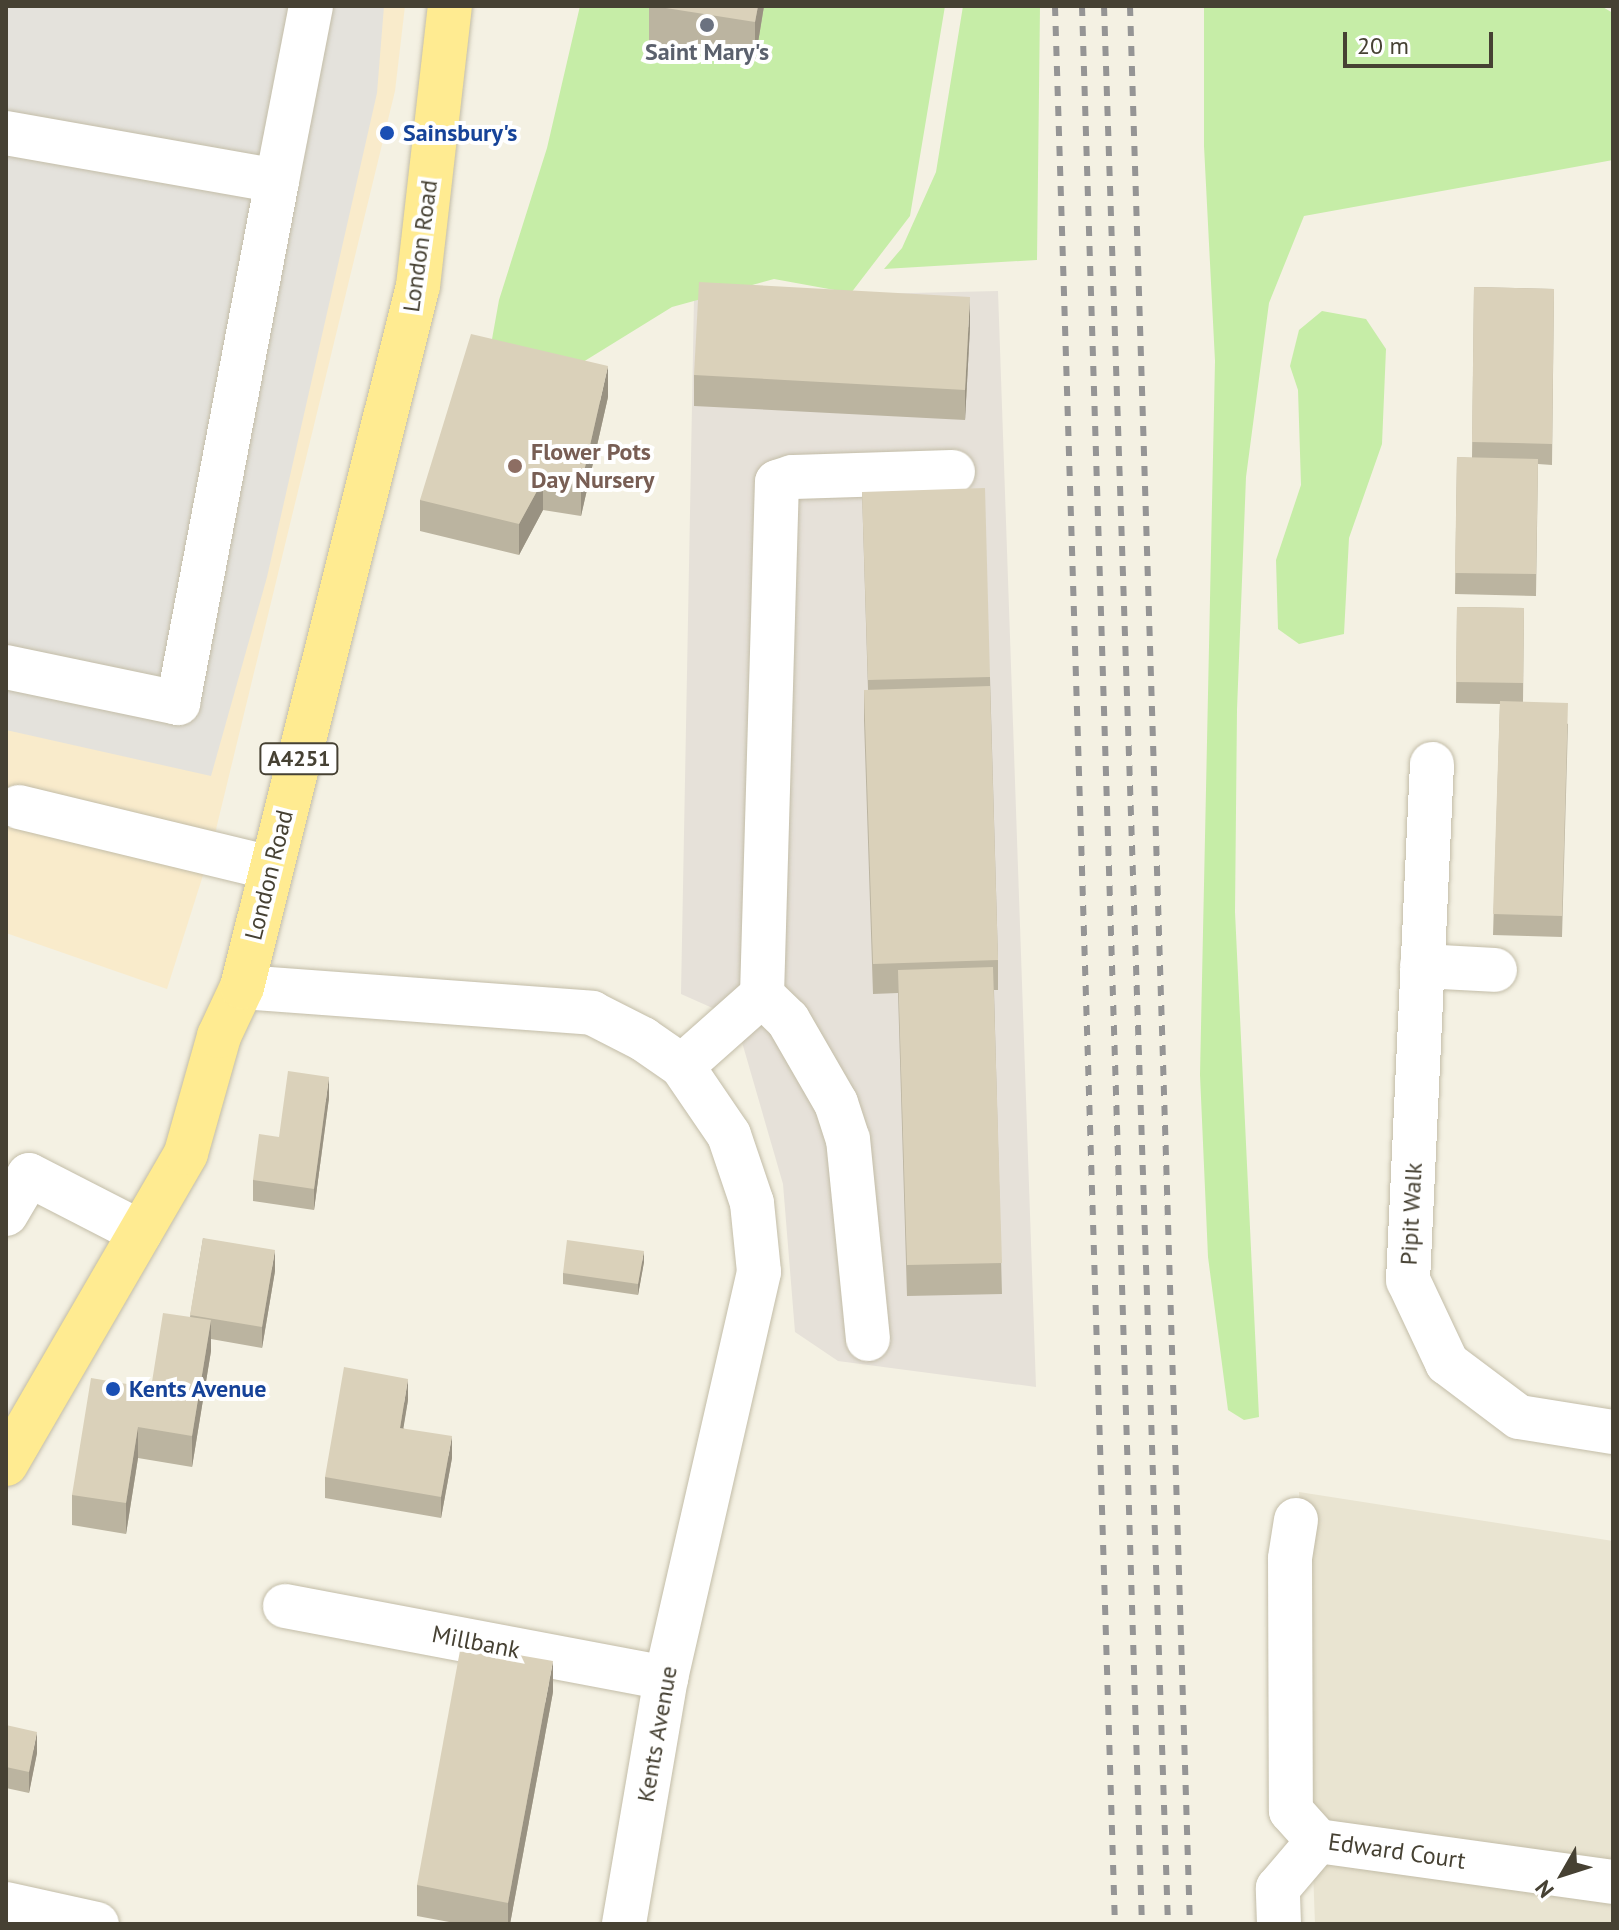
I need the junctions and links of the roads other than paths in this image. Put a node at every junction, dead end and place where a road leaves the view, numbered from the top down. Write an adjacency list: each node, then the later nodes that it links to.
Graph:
1 (311, 6): 4 (street)
2 (450, 6): 9 (main road, London Road / A4251)
3 (6, 133): 4 (street)
4 (277, 181): 6 (street)
5 (953, 472): 13 (street)
6 (6, 667)
7 (1432, 764): 10 (street, Pipit Walk)
8 (19, 807): 9 (street)
9 (271, 868): 12 (main road, London Road / A4251)
10 (1422, 966): 11 (street); 18 (street, Pipit Walk)
11 (1495, 970)
12 (242, 987): 14 (street, Kents Avenue); 16 (main road, London Road / A4251)
13 (762, 995): 14 (street); 17 (street)
14 (682, 1066): 22 (street, Kents Avenue)
15 (6, 1214): 16 (street)
16 (140, 1232): 19 (main road, London Road / A4251)
17 (868, 1339)
18 (1613, 1432)
19 (7, 1457)
20 (1296, 1520): 23 (street, Edward Court)
21 (285, 1606): 22 (street, Millbank)
22 (666, 1678): 27 (street, Kents Avenue)
23 (1318, 1841): 24 (street, Edward Court); 28 (street)
24 (1613, 1882)
25 (6, 1904): 26 (street)
26 (97, 1924)
27 (624, 1924)
28 (1279, 1924)

